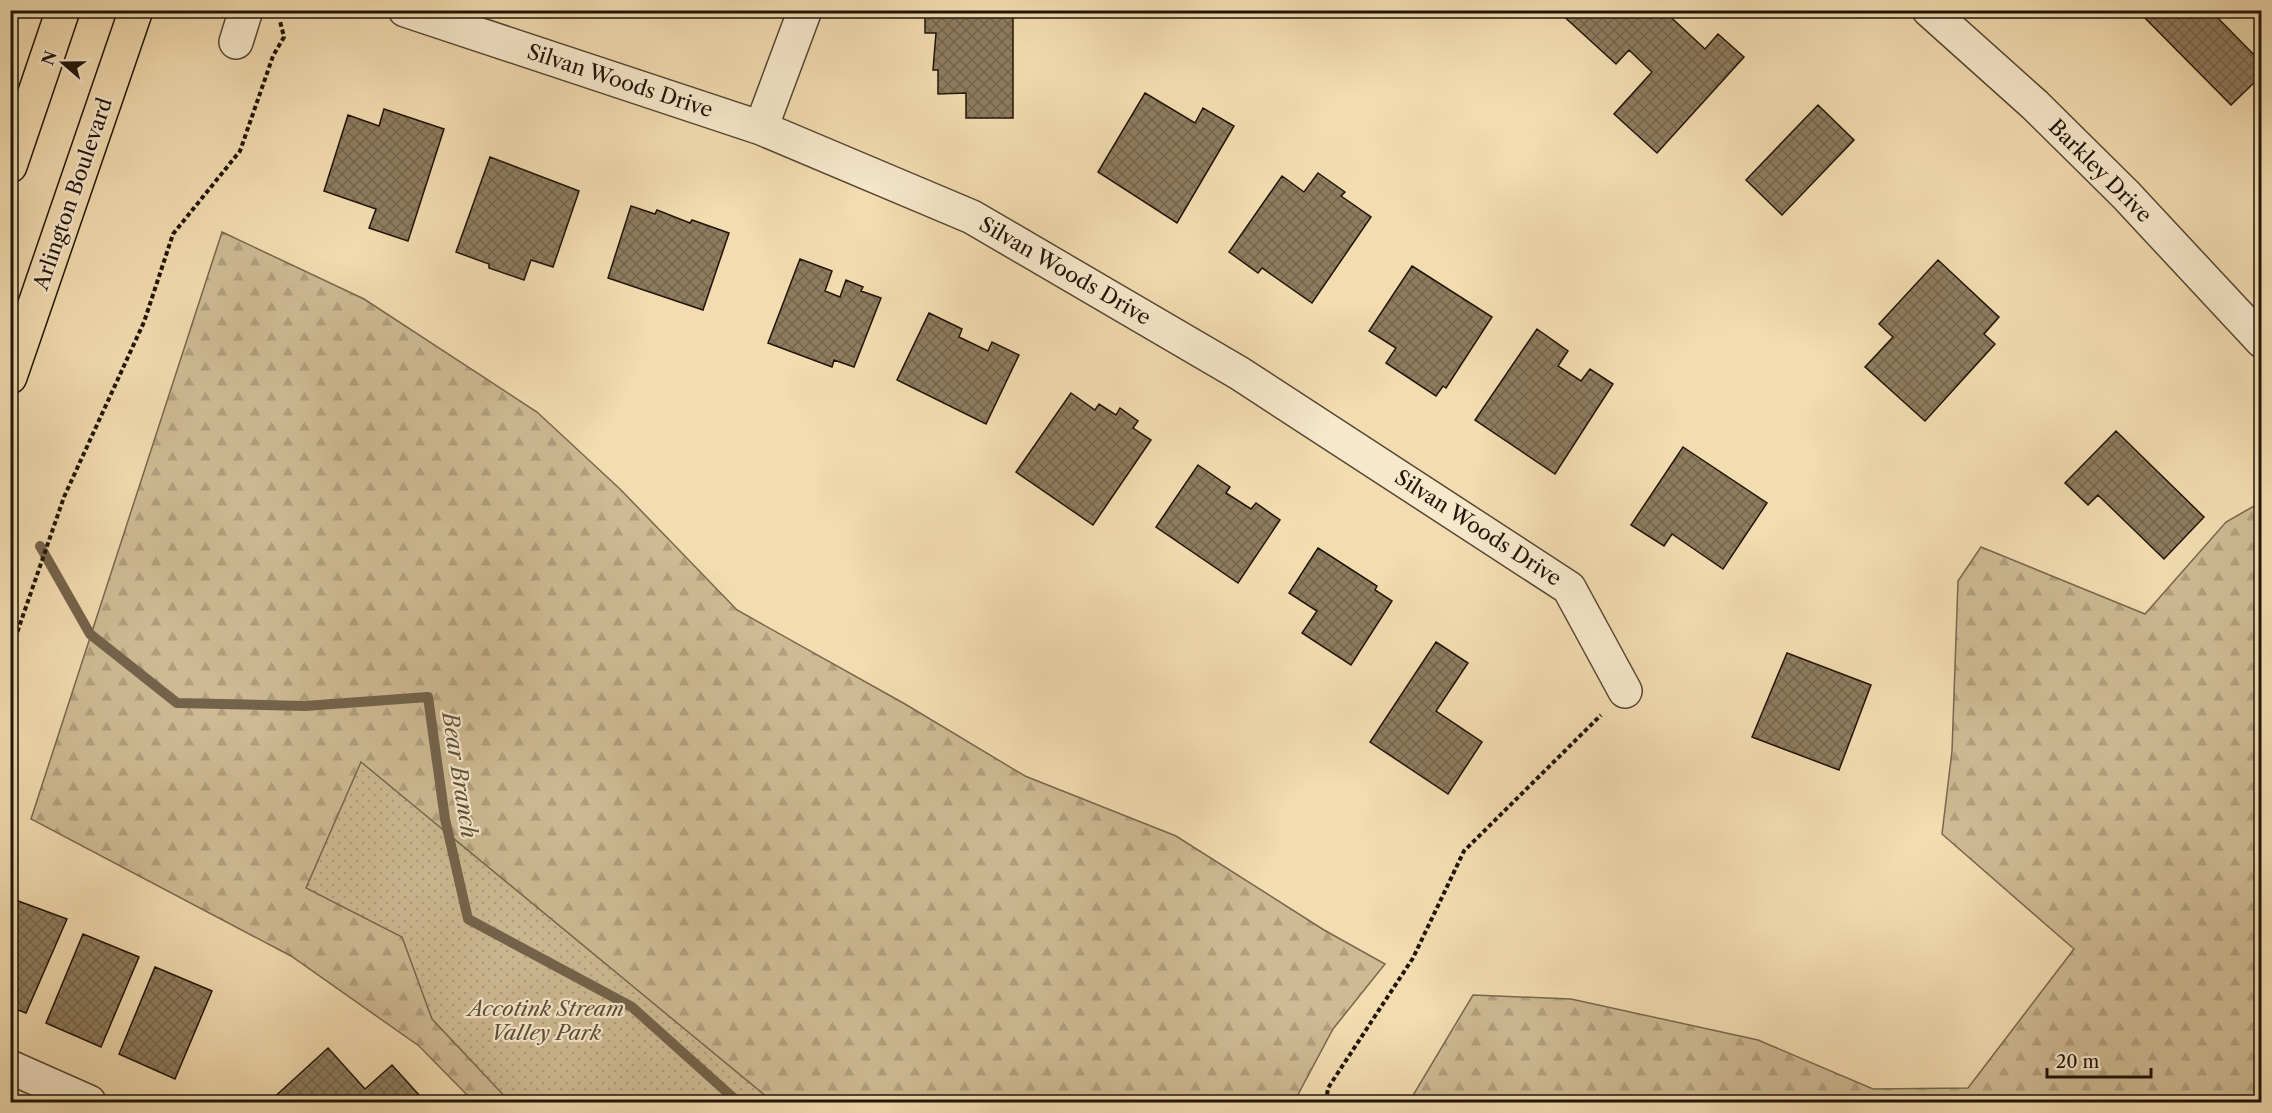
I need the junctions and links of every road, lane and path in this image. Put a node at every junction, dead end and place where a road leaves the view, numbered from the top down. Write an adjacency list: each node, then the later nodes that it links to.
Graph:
1 (63, 10): 10 (main road)
2 (136, 10): 12 (main road, Arlington Boulevard)
3 (246, 10): 8 (street)
4 (405, 10): 9 (street, Silvan Woods Drive)
5 (805, 10): 9 (street)
6 (1929, 10): 11 (street, Barkley Drive)
7 (280, 21): 13 (path)
8 (236, 42)
9 (761, 128): 14 (street, Silvan Woods Drive)
10 (10, 166)
11 (2262, 341)
12 (10, 377)
13 (10, 653)
14 (1625, 691): 17 (path)
15 (10, 1067): 16 (street)
16 (89, 1102)
17 (1326, 1102)

